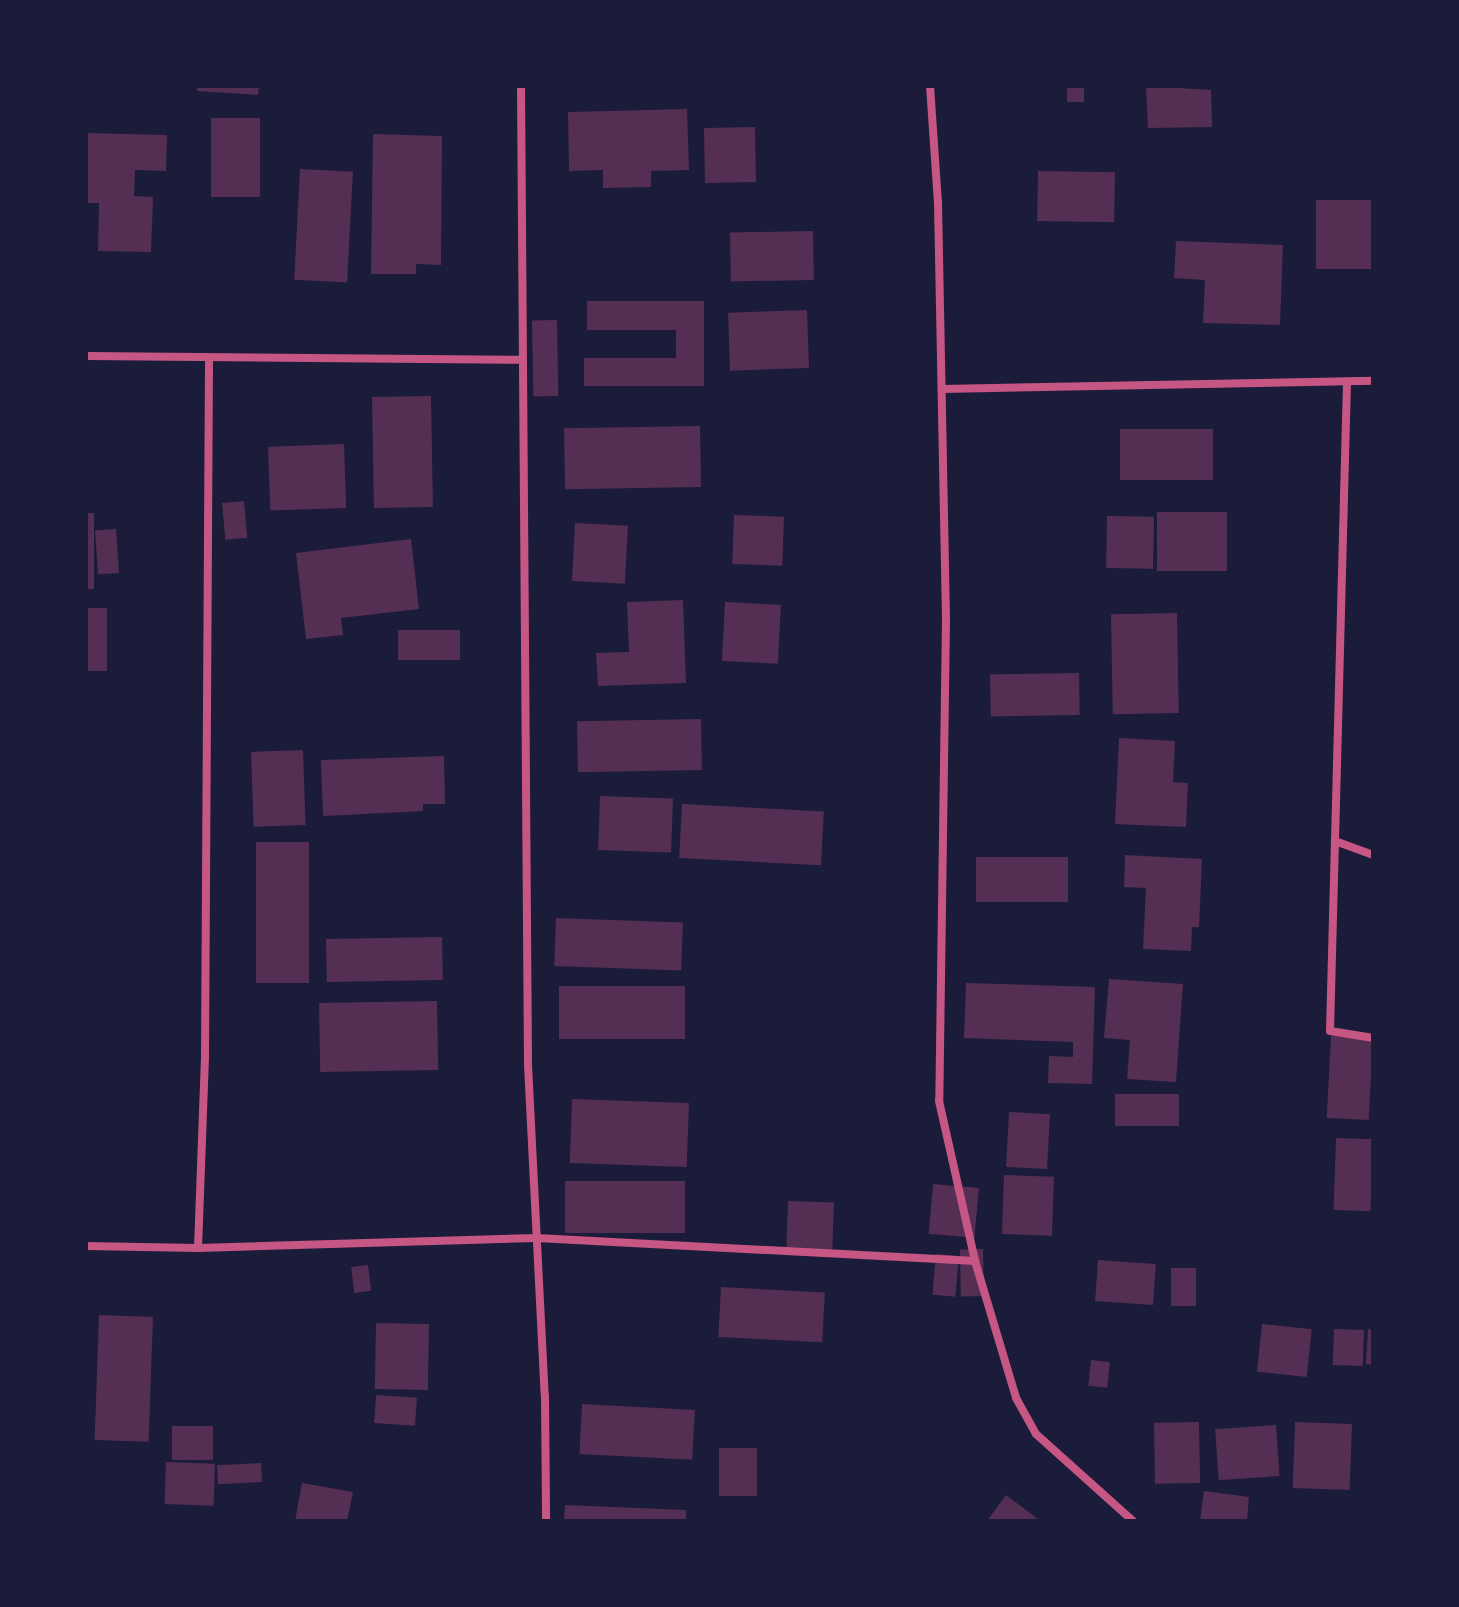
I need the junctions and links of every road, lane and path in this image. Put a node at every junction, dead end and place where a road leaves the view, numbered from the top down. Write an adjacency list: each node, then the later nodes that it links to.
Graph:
1 (521, 86): 5 (street)
2 (930, 86): 8 (street)
3 (86, 356): 4 (street)
4 (209, 360): 5 (street); 14 (street)
5 (522, 360): 12 (street)
6 (1373, 381): 7 (street)
7 (1347, 382): 8 (street); 9 (street)
8 (942, 389): 15 (street)
9 (1335, 841): 10 (street); 11 (street)
10 (1373, 855)
11 (1373, 1038)
12 (537, 1238): 14 (street); 15 (street); 16 (street)
13 (86, 1246): 14 (street)
14 (198, 1248)
15 (975, 1261): 17 (street)
16 (546, 1521)
17 (1133, 1521)

